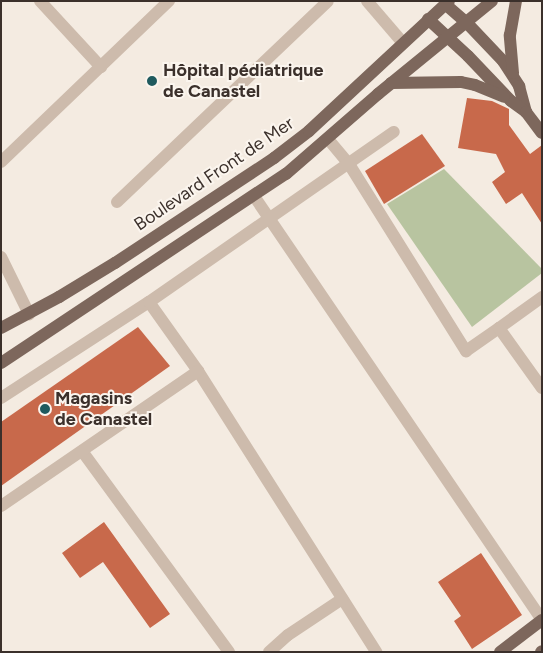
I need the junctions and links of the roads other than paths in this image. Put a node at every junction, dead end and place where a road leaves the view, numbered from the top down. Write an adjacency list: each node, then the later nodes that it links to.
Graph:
1 (40, 1): 13 (street)
2 (170, 1): 13 (street)
3 (328, 1): 24 (street)
4 (367, 1): 11 (street)
5 (492, 1): 9 (main road)
6 (516, 1): 14 (main road)
7 (447, 3): 8 (main road, Boulevard Front de Mer); 9 (main road)
8 (428, 19): 10 (main road); 11 (main road, Boulevard Front de Mer)
9 (466, 22): 10 (main road); 14 (main road)
10 (448, 37): 12 (main road); 16 (main road)
11 (403, 43): 12 (main road); 29 (main road, Boulevard Front de Mer)
12 (418, 62): 15 (main road)
13 (101, 67): 21 (street)
14 (513, 75): 17 (main road)
15 (392, 83): 16 (main road); 20 (main road)
16 (511, 101): 17 (main road)
17 (526, 112): 19 (main road)
18 (394, 132): 22 (street)
19 (542, 133)
20 (328, 139): 22 (street); 23 (main road)
21 (1, 162)
22 (349, 164): 25 (street); 31 (street)
23 (254, 196): 25 (street); 32 (main road)
24 (117, 202)
25 (268, 217): 28 (street); 39 (street)
26 (1, 257): 29 (street)
27 (542, 297): 31 (street)
28 (149, 302): 33 (street); 35 (street)
29 (29, 314): 30 (main road, Boulevard Front de Mer)
30 (1, 328)
31 (499, 328): 34 (street)
32 (1, 362)
33 (198, 371): 36 (street); 38 (street)
34 (542, 388)
35 (1, 398)
36 (82, 451): 37 (street); 40 (street)
37 (1, 506)
38 (342, 599): 41 (street); 42 (street)
39 (542, 620): 43 (main road)
40 (229, 652)
41 (269, 652)
42 (376, 652)
43 (500, 652)

